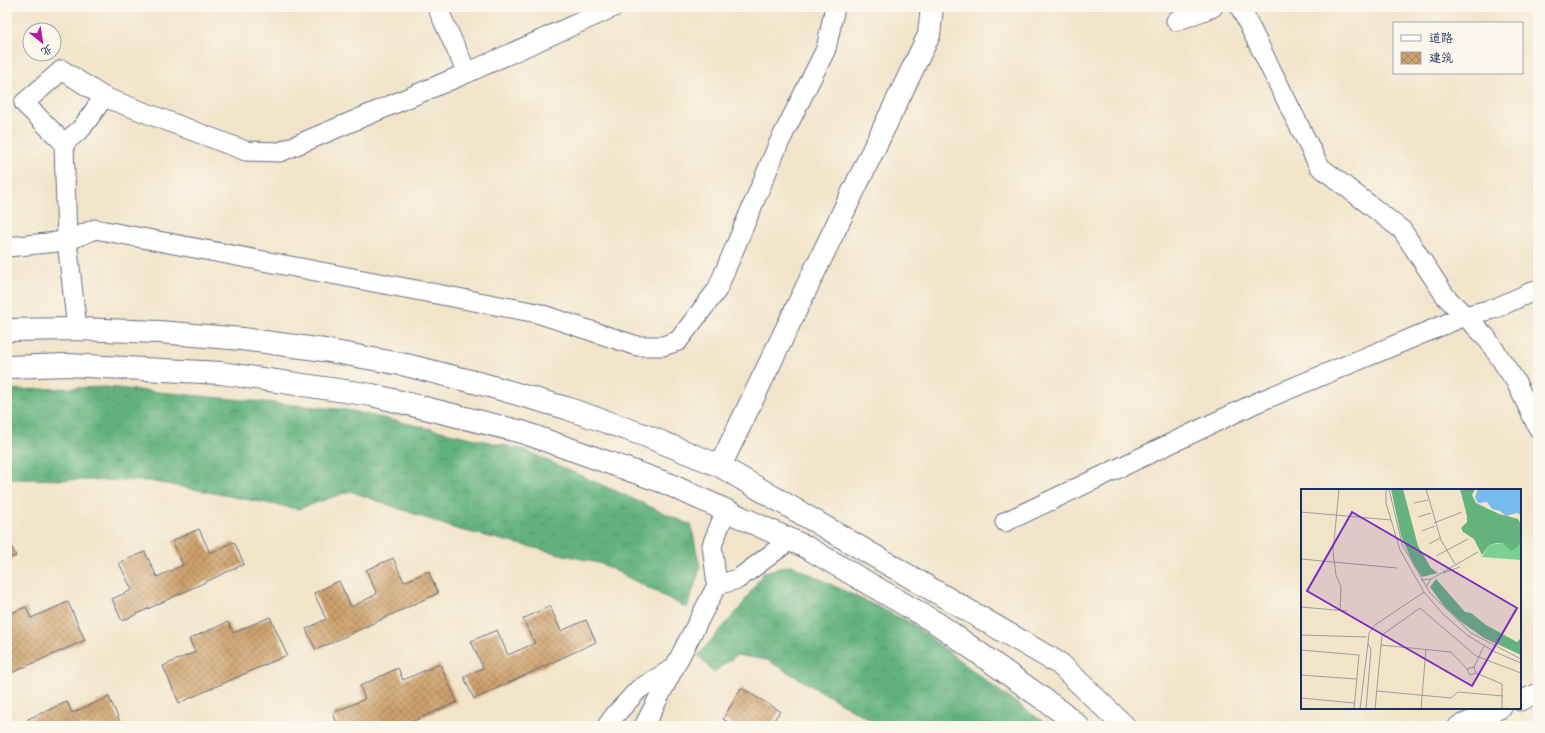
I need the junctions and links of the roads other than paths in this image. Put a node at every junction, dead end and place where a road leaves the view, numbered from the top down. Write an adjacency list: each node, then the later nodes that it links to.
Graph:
1 (437, 7): 8 (street)
2 (614, 7): 8 (street)
3 (835, 7): 12 (street)
4 (932, 7): 20 (street)
5 (1213, 7): 7 (street)
6 (1240, 7): 15 (street)
7 (1176, 21)
8 (466, 73): 9 (street)
9 (104, 97): 10 (street); 11 (street)
10 (15, 105): 11 (street)
11 (64, 143): 12 (street)
12 (67, 241): 13 (street); 16 (street)
13 (7, 247)
14 (1538, 289): 15 (street)
15 (1465, 316): 19 (street); 22 (street)
16 (77, 329): 17 (street); 20 (street)
17 (7, 330)
18 (7, 367): 21 (street)
19 (1538, 428)
20 (720, 466): 32 (street)
21 (726, 510): 23 (street); 24 (street)
22 (1005, 522)
23 (790, 540): 24 (street); 31 (street)
24 (717, 585): 25 (street)
25 (674, 668): 29 (street); 30 (street)
26 (1538, 693): 27 (street)
27 (1521, 701)
28 (1500, 709): 33 (street)
29 (607, 726)
30 (644, 726)
31 (1078, 726)
32 (1124, 726)
33 (1458, 726)

